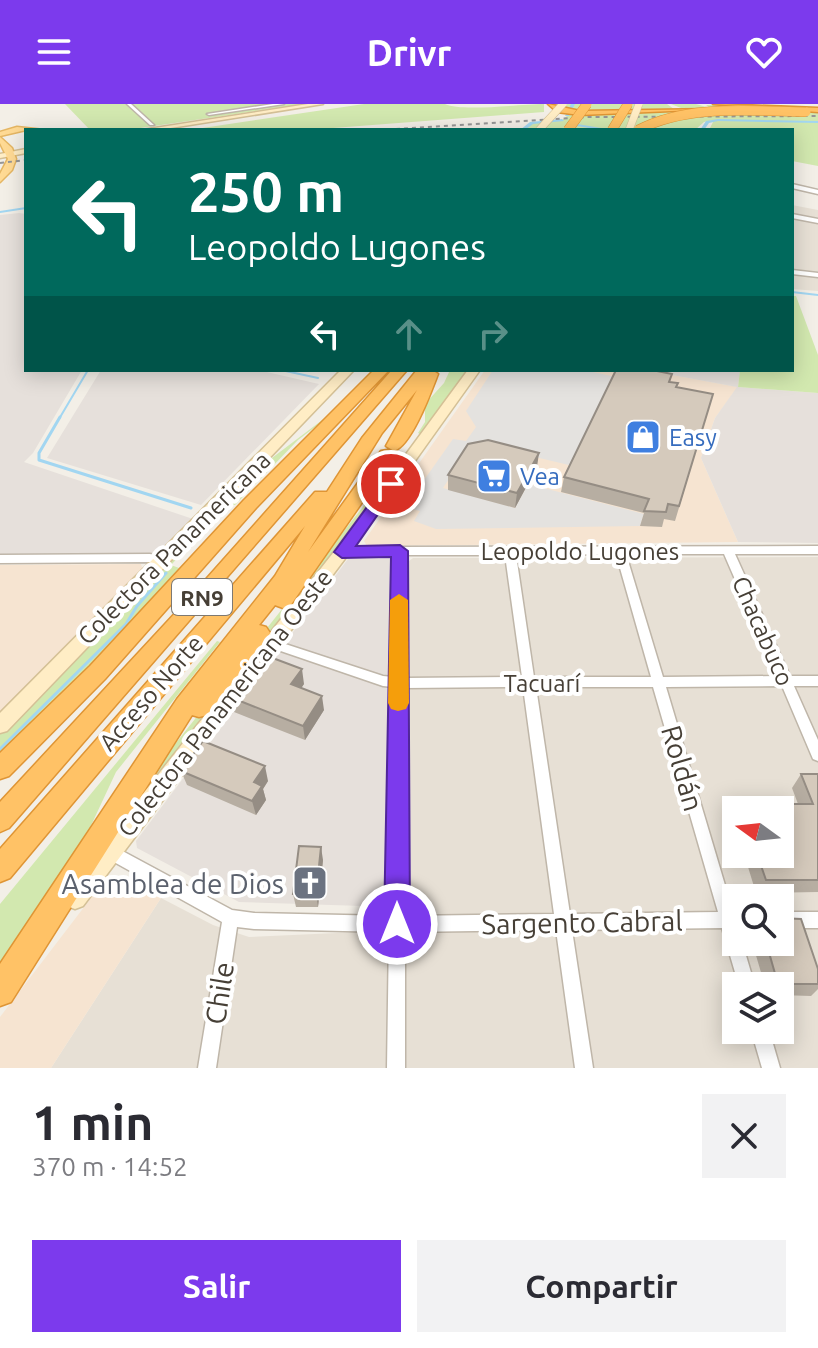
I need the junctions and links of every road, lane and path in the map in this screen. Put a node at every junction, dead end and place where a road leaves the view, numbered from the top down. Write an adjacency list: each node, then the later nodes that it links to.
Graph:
1 (129, 104): 16 (street)
2 (282, 104): 14 (street)
3 (320, 104): 15 (main road)
4 (335, 104): 19 (main road)
5 (552, 104): 12 (highway)
6 (587, 104): 21 (highway, bridge)
7 (628, 104): 22 (highway, bridge)
8 (639, 104): 23 (main road, bridge)
9 (704, 104): 13 (highway)
10 (717, 104): 13 (highway)
11 (199, 107): 14 (street)
12 (566, 109): 13 (highway); 20 (main road, bridge)
13 (818, 109): 24 (highway, bridge)
14 (209, 114): 15 (street)
15 (222, 119): 18 (main road)
16 (152, 124)
17 (0, 125): 25 (main road)
18 (159, 128)
19 (173, 128)
20 (542, 128)
21 (569, 128)
22 (613, 128)
23 (630, 128)
24 (641, 128)
25 (24, 129)
26 (24, 130): 27 (main road)
27 (0, 136): 28 (main road)
28 (5, 153): 30 (main road)
29 (24, 154): 30 (main road)
30 (4, 179)
31 (794, 186): 32 (street)
32 (818, 192)
33 (794, 216): 34 (street)
34 (818, 221)
35 (794, 272): 36 (street)
36 (818, 275)
37 (346, 372): 51 (main road, Colectora Panamericana)
38 (380, 372): 61 (highway)
39 (398, 372): 62 (highway, Acceso Norte / RN9)
40 (423, 372): 43 (highway, Acceso Norte / RN9)
41 (432, 372): 60 (highway)
42 (473, 372): 49 (main road, Colectora Panamericana Oeste)
43 (376, 431): 60 (highway); 64 (highway, Acceso Norte / RN9)
44 (728, 550): 45 (street, Leopoldo Lugones); 48 (street, Leopoldo Lugones); 53 (street, Chacabuco)
45 (818, 550)
46 (400, 551): 47 (street, Leopoldo Lugones); 49 (street, Leopoldo Lugones); 56 (street)
47 (510, 551): 48 (street, Leopoldo Lugones); 57 (street)
48 (620, 551): 55 (street, Roldán)
49 (342, 552): 52 (main road, Colectora Panamericana Oeste)
50 (0, 559): 51 (street)
51 (162, 561): 58 (main road, Colectora Panamericana)
52 (273, 644): 56 (street, Tacuarí); 63 (main road, Colectora Panamericana Oeste)
53 (786, 681): 54 (street, Tacuarí); 55 (street, Tacuarí); 59 (street, Chacabuco)
54 (818, 681)
55 (658, 682): 57 (street, Tacuarí); 65 (street, Roldán)
56 (398, 683): 57 (street, Tacuarí); 71 (street)
57 (529, 683): 70 (street)
58 (2, 719)
59 (818, 755)
60 (146, 767): 63 (highway)
61 (1, 768)
62 (0, 820)
63 (106, 841): 66 (street, Sargento Cabral); 72 (highway)
64 (0, 869)
65 (722, 888)
66 (230, 918): 71 (street, Sargento Cabral); 74 (street, Chile)
67 (722, 920): 70 (street, Sargento Cabral)
68 (794, 920): 69 (street)
69 (818, 920)
70 (564, 922): 71 (street, Sargento Cabral); 76 (street)
71 (397, 924): 75 (street)
72 (0, 992)
73 (764, 1044): 77 (street)
74 (207, 1068)
75 (396, 1068)
76 (584, 1068)
77 (771, 1068)

